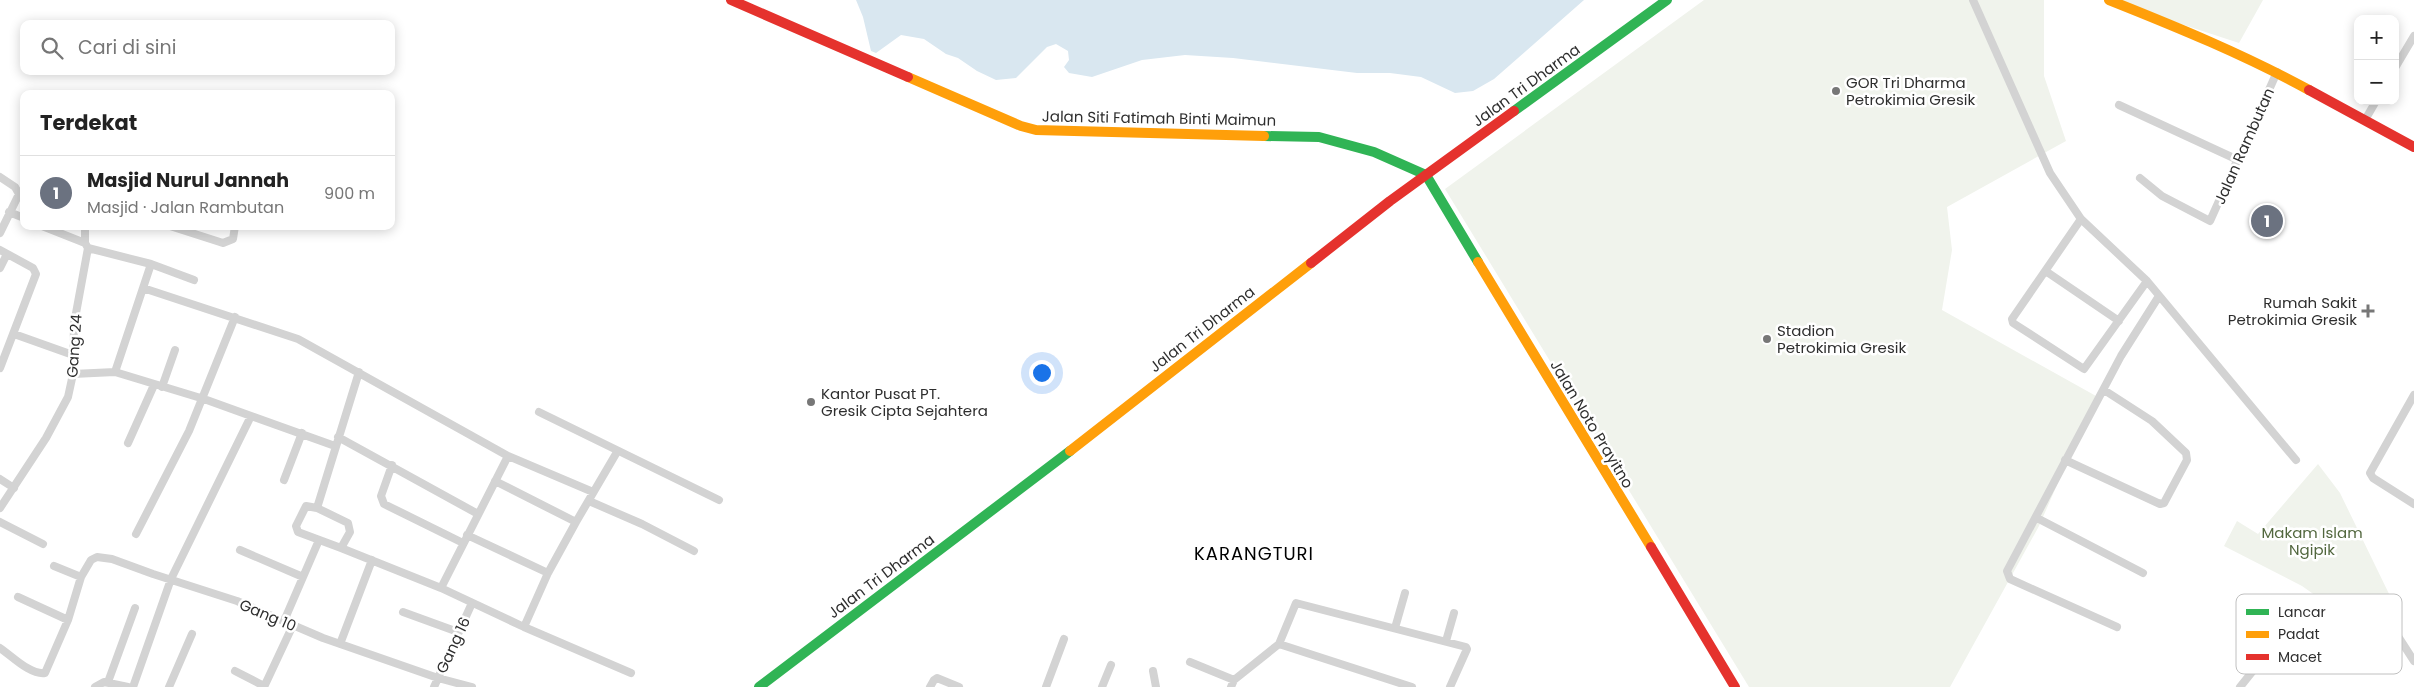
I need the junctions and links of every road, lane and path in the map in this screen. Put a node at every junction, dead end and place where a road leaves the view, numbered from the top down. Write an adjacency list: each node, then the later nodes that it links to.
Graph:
1 (731, 0): 13 (main road, Jalan Siti Fatimah Binti Maimun)
2 (1668, 0): 13 (main road, Jalan Tri Dharma)
3 (1973, 0): 18 (street)
4 (2109, 0): 7 (main road)
5 (2414, 36): 6 (street)
6 (2399, 61)
7 (2277, 72): 10 (main road); 12 (street, Jalan Rambutan)
8 (2119, 105): 12 (street)
9 (2374, 105): 10 (street)
10 (2365, 120): 11 (main road)
11 (2414, 147)
12 (2238, 160): 15 (street, Jalan Rambutan)
13 (1426, 175): 124 (main road, Jalan Tri Dharma); 132 (main road, Jalan Noto Prayitno)
14 (0, 178): 16 (street)
15 (2140, 178)
16 (9, 212): 17 (street); 23 (street)
17 (20, 216)
18 (2081, 219): 28 (street); 30 (street)
19 (51, 230): 24 (street)
20 (86, 230): 24 (street, Gang 24)
21 (182, 230): 22 (street)
22 (234, 230)
23 (0, 233)
24 (87, 246): 26 (street); 37 (street, Gang 24)
25 (4, 252): 27 (street); 35 (street)
26 (152, 264): 29 (street); 31 (street)
27 (0, 268)
28 (2046, 272): 34 (street); 34 (street)
29 (194, 280)
30 (2147, 281): 32 (street); 34 (street)
31 (144, 288): 33 (street); 39 (street)
32 (2159, 296): 44 (street); 56 (street)
33 (235, 317): 40 (street); 46 (street)
34 (2119, 321)
35 (14, 334): 37 (street); 38 (street)
36 (175, 350): 43 (street)
37 (73, 355): 41 (street, Gang 24)
38 (0, 368)
39 (115, 372): 41 (street); 42 (street)
40 (359, 372): 50 (street); 54 (street)
41 (73, 374): 61 (street, Gang 24)
42 (154, 385): 43 (street); 51 (street)
43 (162, 387): 46 (street)
44 (2104, 390): 55 (street); 55 (street)
45 (2414, 395): 65 (street)
46 (204, 399): 48 (street); 72 (street)
47 (539, 412): 53 (street)
48 (251, 416): 49 (street); 85 (street)
49 (302, 433): 52 (street); 59 (street)
50 (338, 437): 52 (street); 57 (street)
51 (128, 443)
52 (335, 446): 67 (street)
53 (617, 452): 62 (street); 63 (street)
54 (508, 456): 60 (street); 62 (street)
55 (2065, 460): 69 (street)
56 (2296, 460)
57 (392, 465): 68 (street); 73 (street)
58 (0, 479): 61 (street)
59 (284, 480)
60 (495, 481): 68 (street); 71 (street)
61 (14, 488): 66 (street, Gang 24)
62 (594, 492): 64 (street)
63 (719, 500)
64 (588, 502): 71 (street); 78 (street)
65 (2414, 504)
66 (0, 508)
67 (317, 508): 74 (street); 76 (street)
68 (478, 514): 73 (street)
69 (2037, 518): 82 (street); 97 (street)
70 (0, 522): 75 (street)
71 (576, 522): 81 (street)
72 (136, 534)
73 (465, 539): 81 (street); 86 (street)
74 (319, 540): 76 (street); 83 (street)
75 (43, 544)
76 (341, 548): 79 (street)
77 (240, 550): 83 (street)
78 (694, 551)
79 (372, 560): 86 (street); 104 (street)
80 (54, 566): 84 (street)
81 (548, 573): 96 (street)
82 (2143, 573)
83 (303, 577): 94 (street)
84 (81, 578): 85 (street, Gang 10); 93 (street)
85 (171, 579): 94 (street, Gang 10); 120 (street)
86 (441, 588): 89 (street)
87 (1405, 593): 98 (street)
88 (18, 597): 93 (street)
89 (472, 604): 96 (street); 99 (street, Gang 16)
90 (135, 608): 115 (street)
91 (403, 612): 99 (street)
92 (1454, 613): 102 (street)
93 (68, 620): 106 (street)
94 (284, 621): 95 (street, Gang 10)
95 (293, 625): 104 (street, Gang 10); 117 (street)
96 (524, 627): 112 (street)
97 (2117, 627)
98 (1395, 628): 102 (street); 105 (street)
99 (458, 632): 114 (street, Gang 16)
100 (192, 634): 121 (street)
101 (1064, 638): 127 (street)
102 (1446, 641): 131 (street)
103 (2402, 642): 107 (street)
104 (340, 644): 114 (street, Gang 10)
105 (1279, 644): 116 (street); 130 (street)
106 (0, 648)
107 (2414, 660)
108 (1190, 662): 116 (street)
109 (1111, 665): 128 (street)
110 (235, 671): 117 (street)
111 (1153, 671): 129 (street)
112 (631, 673)
113 (2249, 674): 133 (street)
114 (438, 678): 122 (street, Gang 16); 123 (street, Gang 10)
115 (108, 682): 118 (street); 119 (street)
116 (1232, 684)
117 (264, 686)
118 (95, 687)
119 (128, 687)
120 (133, 687)
121 (169, 687)
122 (434, 687)
123 (472, 687)
124 (760, 687)
125 (930, 687): 126 (street)
126 (959, 687)
127 (1046, 687)
128 (1102, 687)
129 (1156, 687)
130 (1412, 687)
131 (1450, 687)
132 (1735, 687)
133 (2240, 687)

